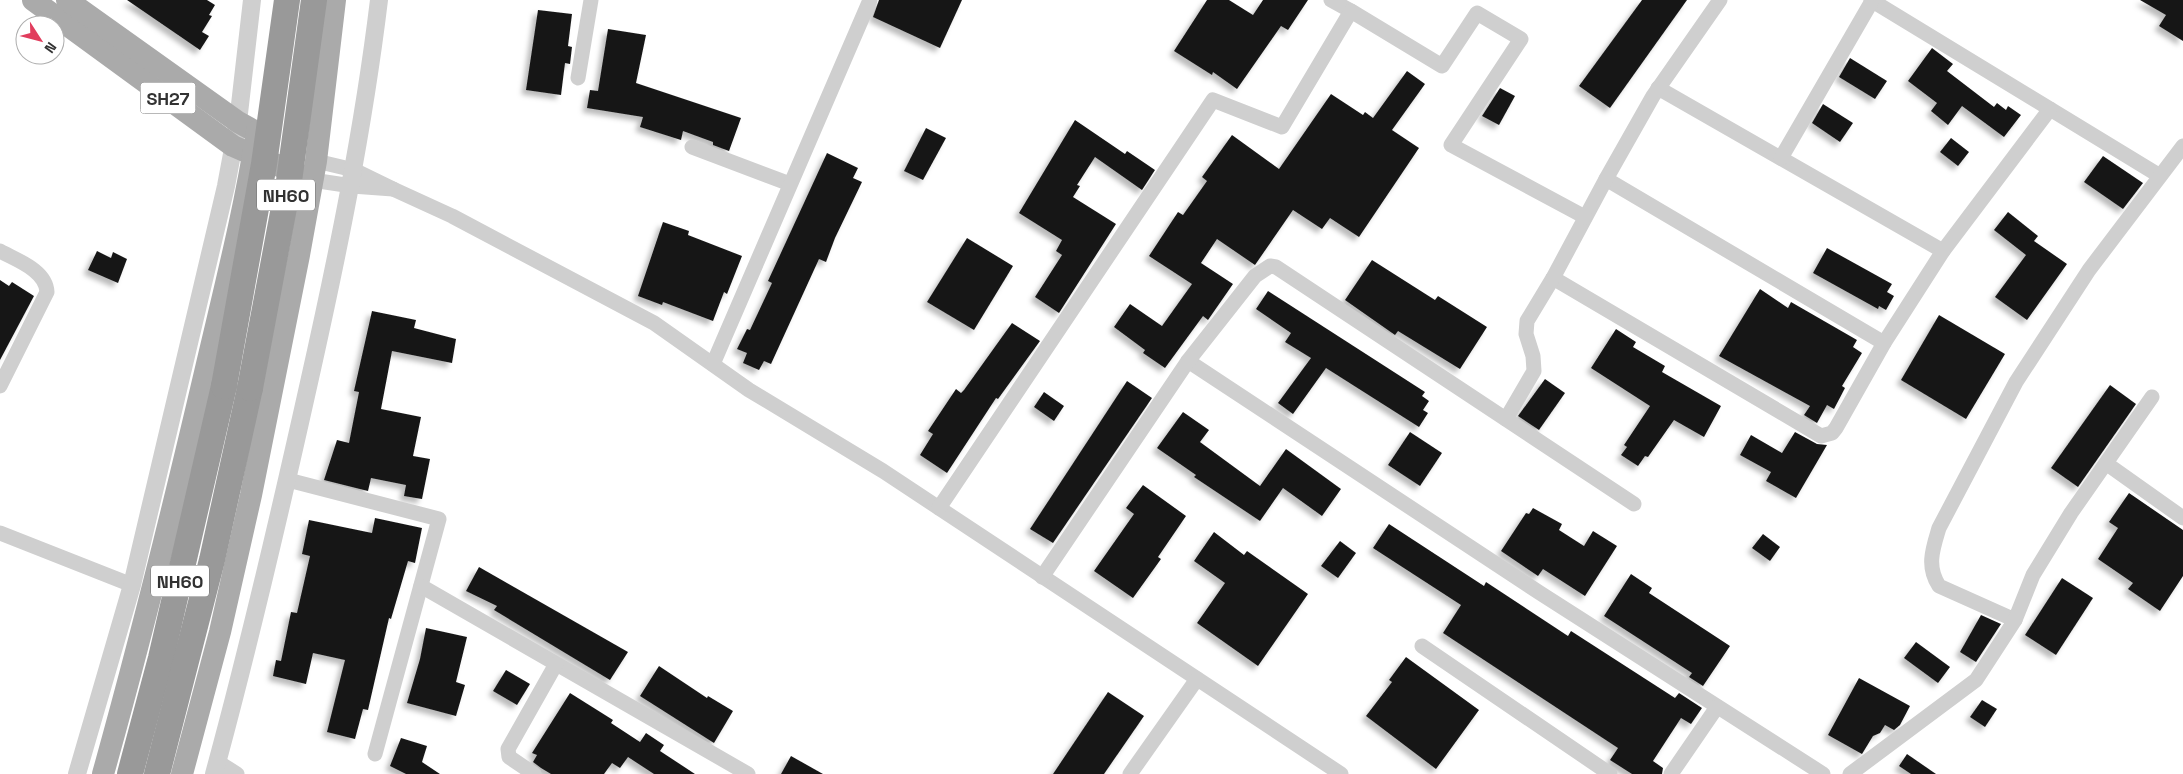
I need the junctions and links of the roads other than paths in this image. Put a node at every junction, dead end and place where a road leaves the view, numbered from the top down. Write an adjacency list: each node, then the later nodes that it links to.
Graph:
1 (33, 0): 22 (main road, SH27)
2 (66, 0): 18 (main road, SH27)
3 (252, 0): 18 (street)
4 (275, 0): 19 (main road)
5 (287, 0): 57 (highway, NH60, bridge)
6 (314, 0): 58 (highway, NH60, bridge)
7 (335, 0): 24 (main road)
8 (378, 0): 26 (street)
9 (591, 0): 15 (street)
10 (870, 0): 28 (street)
11 (1331, 0): 14 (street)
12 (1720, 0): 16 (street)
13 (1872, 0): 17 (street); 23 (street)
14 (1351, 11): 29 (street); 42 (street)
15 (578, 78)
16 (1658, 88): 23 (street); 27 (street)
17 (2050, 109): 25 (street); 31 (street)
18 (238, 122): 19 (main road, SH27); 22 (street)
19 (257, 134): 22 (main road); 24 (main road, SH27)
20 (2183, 146): 25 (street)
21 (692, 147): 28 (street)
22 (243, 151): 24 (main road, SH27); 46 (street); 56 (main road)
23 (1781, 158): 31 (street)
24 (314, 170): 26 (street); 59 (main road)
25 (2160, 176): 48 (street)
26 (353, 178): 35 (street); 40 (street)
27 (1606, 178): 29 (street); 33 (street)
28 (790, 184): 35 (street)
29 (1585, 217): 32 (street)
30 (0, 251): 36 (street)
31 (1943, 251): 33 (street)
32 (1553, 278): 33 (street); 38 (street)
33 (1884, 343)
34 (1188, 361): 38 (street); 45 (street); 52 (street)
35 (713, 364): 42 (street)
36 (1, 383)
37 (2152, 397): 39 (street)
38 (1506, 419): 41 (street)
39 (2107, 464): 43 (street); 48 (street)
40 (288, 480): 47 (street); 54 (street)
41 (1634, 504)
42 (939, 508): 45 (street)
43 (2183, 518)
44 (0, 533): 46 (street)
45 (1042, 577): 51 (street)
46 (132, 585): 55 (street)
47 (421, 586): 50 (street); 53 (street)
48 (2015, 620): 68 (street)
49 (1422, 646): 65 (street)
50 (556, 664): 61 (street); 62 (street)
51 (1197, 678): 63 (street); 64 (street)
52 (1717, 707): 66 (street); 67 (street)
53 (375, 754)
54 (216, 768): 60 (street)
55 (77, 774)
56 (103, 774)
57 (130, 774)
58 (157, 774)
59 (182, 774)
60 (237, 774)
61 (534, 774)
62 (748, 774)
63 (1130, 774)
64 (1341, 774)
65 (1610, 774)
66 (1671, 774)
67 (1823, 774)
68 (1850, 774)

